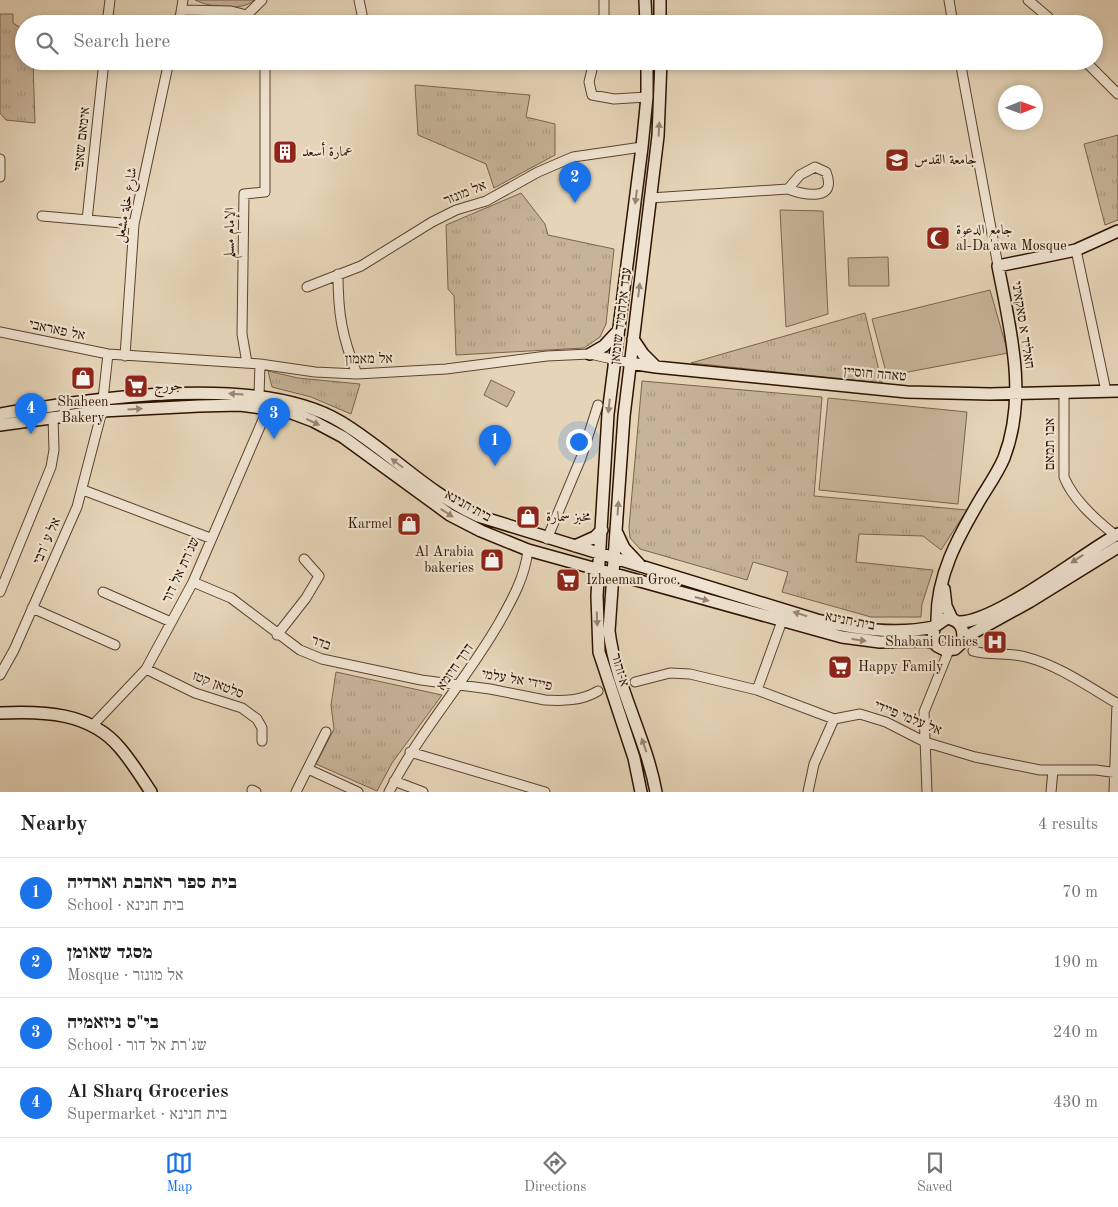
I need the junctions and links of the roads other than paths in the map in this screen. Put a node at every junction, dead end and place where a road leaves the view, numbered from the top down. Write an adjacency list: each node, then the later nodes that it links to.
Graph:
1 (110, 0): 11 (street)
2 (183, 0): 10 (street)
3 (262, 0): 13 (street)
4 (359, 0): 14 (street)
5 (604, 0): 15 (street)
6 (645, 0): 16 (street)
7 (663, 0): 17 (street)
8 (949, 0): 18 (street)
9 (1028, 0): 19 (street)
10 (182, 10): 12 (street); 13 (street)
11 (108, 15)
12 (181, 15)
13 (247, 15)
14 (362, 15)
15 (604, 15)
16 (646, 15)
17 (661, 15)
18 (952, 15)
19 (1046, 15)
20 (103, 70): 36 (street, אימאם שאפי)
21 (167, 70): 37 (street, شارع خلة مشعل)
22 (265, 70): 50 (street, الإمام مسلم)
23 (592, 70): 29 (street)
24 (647, 70): 29 (street, עבד אלחמיד שומאן)
25 (661, 70): 34 (street, עבד אלחמיד שומאן, one-way to 25)
26 (962, 70): 40 (street, חאליד א סאקאיני)
27 (1094, 70): 28 (street)
28 (1118, 94)
29 (647, 97): 30 (street, עבד אלחמיד שומאן)
30 (642, 147): 41 (street, אל מונזר); 43 (street, עבד אלחמיד שומאן, one-way to 43)
31 (0, 160): 32 (street)
32 (0, 177)
33 (788, 189): 34 (street)
34 (650, 198): 45 (street, עבד אלחמיד שומאן, one-way to 34)
35 (42, 216): 36 (street)
36 (87, 220): 37 (street)
37 (134, 224): 48 (street, شارع خلة مشعل)
38 (1118, 231): 39 (street)
39 (1076, 250): 40 (street); 55 (street)
40 (998, 266): 58 (street, חאליד א סאקאיני)
41 (338, 274): 42 (street, אל מונזר); 54 (street)
42 (307, 287)
43 (618, 331): 47 (street); 49 (street, עבד אלחמיד שומאן)
44 (0, 332): 46 (street, אל פאראבי)
45 (633, 339): 51 (street, עבד אלחמיד שומאן); 53 (street)
46 (108, 354): 48 (street, אל מאמון); 60 (street)
47 (590, 354): 49 (street, אל מאמון); 54 (street, אל מאמון)
48 (125, 356): 50 (street, אל מאמון)
49 (614, 358): 51 (street, אל מאמון); 68 (street, עבד אלחמיד שומאן, one-way to 68)
50 (247, 363): 52 (street, אל מאמון)
51 (630, 363): 53 (street, טאהה חוסיין); 69 (street, עבד אלחמיד שומאן, one-way to 51)
52 (260, 364): 54 (street, אל מאמון); 59 (street)
53 (656, 368): 58 (street, טאהה חוסיין)
54 (357, 374)
55 (1106, 391): 56 (street, טאהה חוסיין); 57 (street, טאהה חוסיין)
56 (1118, 391)
57 (1064, 393): 58 (street, טאהה חוסיין); 72 (street, אבו תמאם)
58 (1016, 394): 82 (street, חאליד א סאקאיני)
59 (259, 396): 60 (street, בית חנינא, one-way to 60); 71 (street, בית חנינא, one-way to 59)
60 (103, 399): 64 (street, בית חנינא)
61 (598, 404): 71 (street)
62 (268, 408): 63 (street, בית חנינא, one-way to 62); 70 (street, שג'רת אל דור); 74 (street, בית חנינא, one-way to 74)
63 (102, 411): 65 (street, בית חנינא); 67 (street, אל ע 'רבי)
64 (0, 414)
65 (53, 416): 66 (street, בית חנינא); 85 (street)
66 (0, 425)
67 (83, 490): 70 (street); 89 (street, אל ע 'רבי)
68 (602, 530): 73 (street); 75 (street, עבד אלחמיד שומאן)
69 (616, 532): 76 (street, עבד אלחמיד שומאן); 79 (street)
70 (210, 538): 84 (street, שג'רת אל דור)
71 (547, 539): 73 (street, בית חנינא)
72 (1117, 539): 90 (street, one-way to 90); 95 (street)
73 (575, 546): 75 (street, בית חנינא)
74 (528, 550): 78 (street, בית חנינא); 103 (street, דרך חיזמא)
75 (599, 553): 76 (street, בית חנינא); 80 (street, א-זהור)
76 (614, 558): 79 (street, בית חנינא); 81 (street, עבד אלחמיד שומאן)
77 (304, 559): 94 (street)
78 (575, 564): 80 (street, בית חנינא); 87 (street)
79 (642, 567): 93 (street, בית חנינא, one-way to 79)
80 (598, 570): 81 (street, בית חנינא); 87 (street, א-זהור)
81 (612, 574): 83 (street, בית חנינא); 88 (street, א-זהור)
82 (943, 580): 90 (street, חאליד א סאקאיני); 93 (street, חאליד א סאקאיני)
83 (638, 581): 88 (street); 91 (street, בית חנינא, one-way to 91)
84 (192, 582): 92 (street, שג'רת אל דור); 94 (street, בדר)
85 (0, 592)
86 (104, 592): 92 (street)
87 (597, 596): 124 (street, א-זהור, one-way to 124)
88 (610, 602): 125 (street, א-זהור, one-way to 88)
89 (32, 608): 97 (street); 101 (street, אל ע 'רבי)
90 (955, 620): 93 (street); 95 (street)
91 (782, 621): 96 (street, בית חנינא, one-way to 96); 104 (street)
92 (171, 622): 100 (street, שג'רת אל דור)
93 (936, 624): 96 (street)
94 (277, 635): 103 (street, בדר)
95 (962, 641): 98 (street)
96 (934, 643): 98 (street)
97 (115, 645)
98 (949, 650): 112 (street)
99 (972, 651): 106 (street)
100 (146, 669): 109 (street, שג'רת אל דור); 111 (street, סלטאן קטז)
101 (0, 675)
102 (635, 682): 104 (street)
103 (460, 685): 105 (street, פיידי אל עלמי); 113 (street, דרך חיזמא)
104 (757, 690): 108 (street)
105 (598, 691)
106 (1118, 703): 116 (street)
107 (0, 713): 109 (street)
108 (834, 719): 112 (street, אל עלמי פיידי); 126 (street)
109 (92, 726): 118 (street)
110 (326, 732): 114 (street)
111 (262, 741)
112 (925, 742): 115 (street, אל עלמי פיידי); 127 (street)
113 (410, 752): 117 (street, דרך חיזמא); 123 (street)
114 (308, 770): 119 (street); 120 (street)
115 (1052, 770): 116 (street, אל עלמי פיידי); 128 (street)
116 (1117, 772): 129 (street)
117 (394, 781): 121 (street, דרך חיזמא); 122 (street)
118 (151, 792)
119 (296, 792)
120 (358, 792)
121 (388, 792)
122 (423, 792)
123 (545, 792)
124 (641, 792)
125 (656, 792)
126 (808, 792)
127 (927, 792)
128 (1051, 792)
129 (1114, 792)

